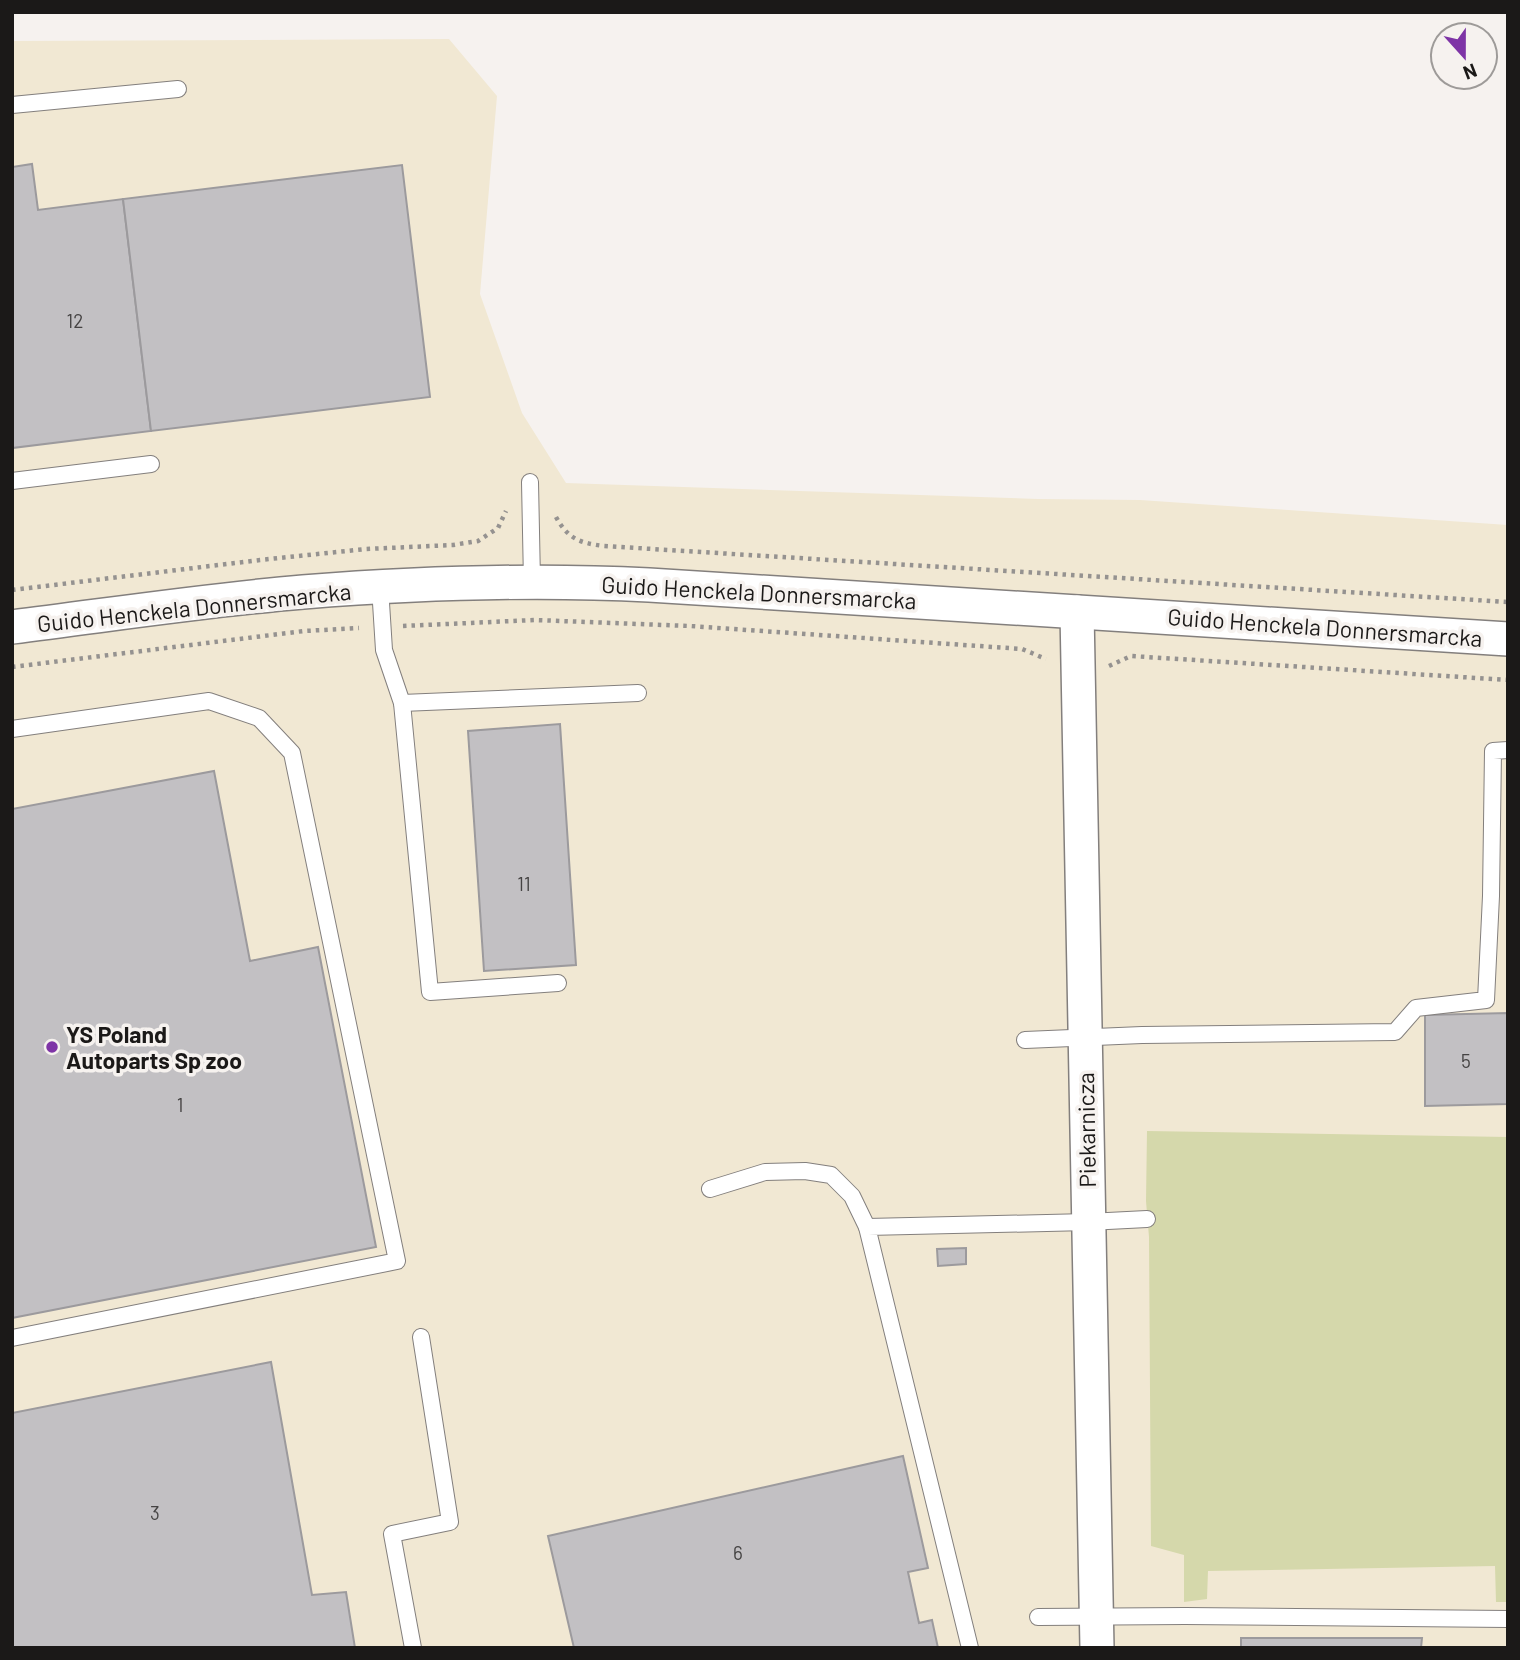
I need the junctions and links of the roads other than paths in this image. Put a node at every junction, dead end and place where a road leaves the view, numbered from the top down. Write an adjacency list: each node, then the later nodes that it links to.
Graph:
1 (178, 89): 2 (lane)
2 (12, 105)
3 (151, 464): 4 (lane)
4 (12, 481)
5 (530, 482): 6 (lane)
6 (532, 581): 7 (street, Guido Henckela Donnersmarcka); 8 (street, Guido Henckela Donnersmarcka)
7 (380, 587): 9 (street, Guido Henckela Donnersmarcka); 12 (lane)
8 (1077, 612): 10 (street, Guido Henckela Donnersmarcka); 16 (street, Piekarnicza)
9 (12, 627)
10 (1508, 639)
11 (638, 693): 12 (lane)
12 (402, 703): 15 (lane)
13 (12, 730): 23 (lane)
14 (1508, 750): 16 (lane)
15 (558, 983)
16 (1085, 1038): 17 (lane); 20 (street, Piekarnicza)
17 (1025, 1040)
18 (710, 1189): 21 (lane)
19 (1147, 1219): 20 (lane)
20 (1088, 1222): 21 (lane); 26 (street, Piekarnicza)
21 (867, 1227): 28 (lane)
22 (421, 1337): 27 (lane)
23 (12, 1338)
24 (1038, 1617): 26 (lane)
25 (1508, 1619): 26 (lane)
26 (1097, 1633)
27 (412, 1648)
28 (970, 1648)

